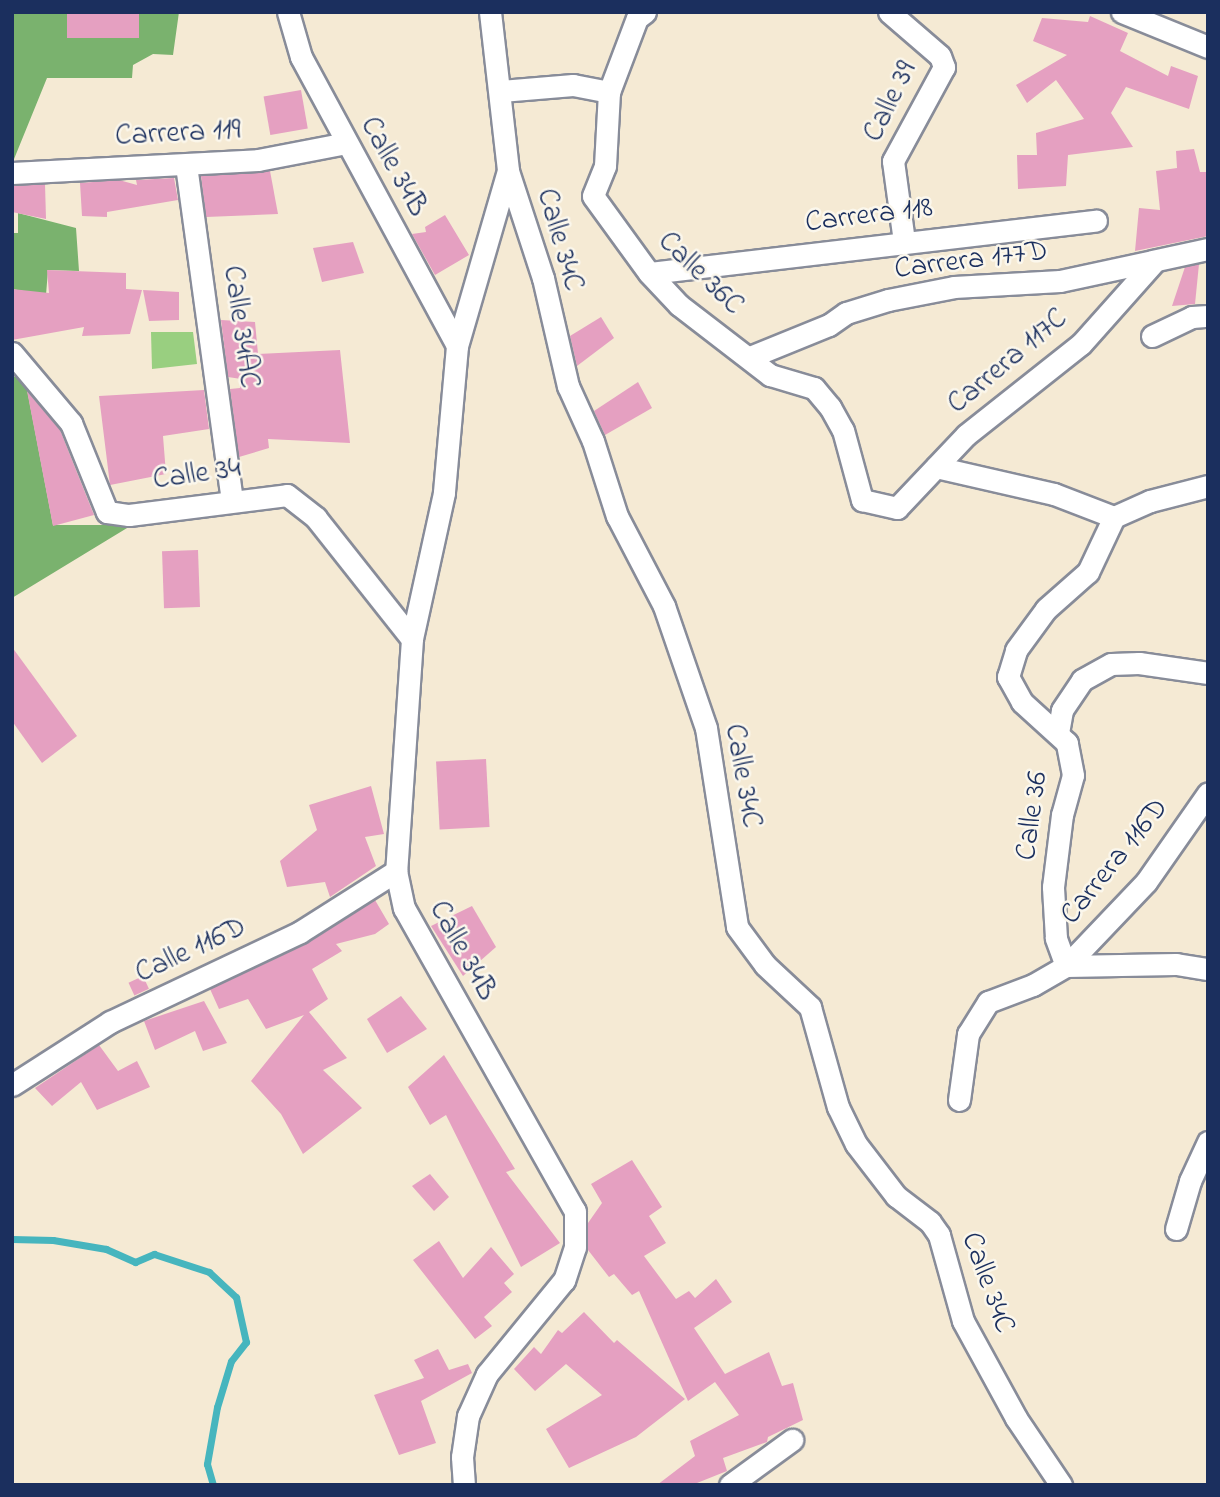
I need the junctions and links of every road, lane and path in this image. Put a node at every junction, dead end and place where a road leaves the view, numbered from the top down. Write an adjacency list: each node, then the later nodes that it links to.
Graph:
1 (288, 12): 9 (street, Calle 34B)
2 (490, 12): 7 (street, Calle 34C)
3 (645, 12): 8 (street, Calle 36C)
4 (889, 12): 14 (street, Calle 39)
5 (1122, 12): 6 (street)
6 (1208, 47)
7 (501, 91): 8 (street); 11 (street, Calle 34C)
8 (609, 92): 17 (street, Calle 36C)
9 (346, 144): 10 (street, Carrera 119); 20 (street, Calle 34B)
10 (186, 165): 12 (street, Carrera 119); 25 (street, Calle 34AC)
11 (509, 171): 20 (street, Calle 34B); 42 (street, Calle 34C)
12 (12, 173)
13 (1096, 221): 14 (street, Carrera 118)
14 (904, 241): 17 (street, Carrera 118)
15 (1208, 249): 16 (street, Carrera 177D)
16 (1155, 261): 22 (street, Carrera 177D); 23 (street, Carrera 117C)
17 (650, 273): 22 (street, Calle 36C)
18 (1208, 316): 19 (street)
19 (1152, 336)
20 (457, 346): 28 (street, Calle 34B)
21 (15, 353): 25 (street, Calle 34)
22 (750, 357): 26 (street, Calle 36C)
23 (936, 467): 26 (street, Carrera 117C); 27 (street)
24 (1208, 486): 27 (street)
25 (232, 499): 28 (street, Calle 34)
26 (897, 508)
27 (1114, 517): 30 (street, Calle 36)
28 (412, 639): 32 (street, Calle 34B)
29 (1208, 673): 30 (street)
30 (1058, 733): 33 (street, Calle 36)
31 (1208, 793): 33 (street, Carrera 116D)
32 (396, 871): 35 (street, Calle 116D); 40 (street, Calle 34B)
33 (1066, 966): 34 (street); 36 (street)
34 (1208, 969)
35 (12, 1085)
36 (958, 1100)
37 (1208, 1142): 38 (street)
38 (1177, 1229)
39 (792, 1440): 41 (street)
40 (464, 1485)
41 (730, 1485)
42 (1061, 1485)

